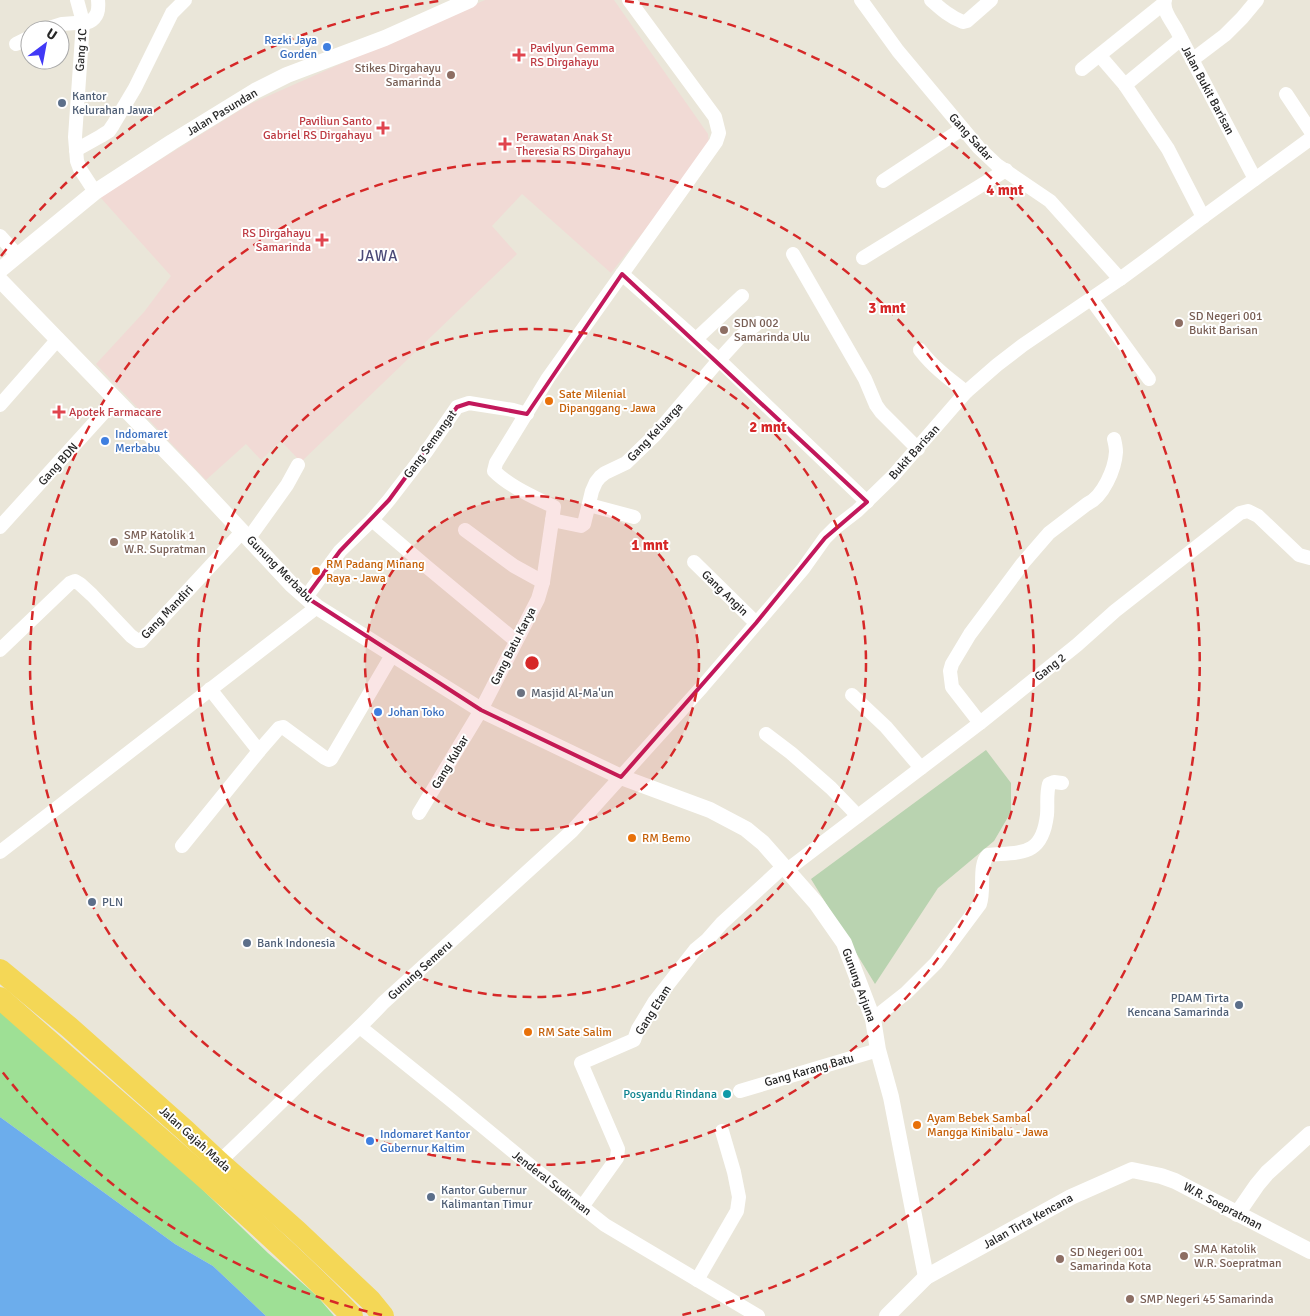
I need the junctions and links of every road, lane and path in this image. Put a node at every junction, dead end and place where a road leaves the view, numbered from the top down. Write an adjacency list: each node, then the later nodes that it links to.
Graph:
1 (77, 0): 11 (street, Gang 1C)
2 (98, 0): 11 (street)
3 (185, 0): 24 (street)
4 (470, 0): 28 (street, Jalan Pasundan)
5 (629, 0): 35 (street)
6 (861, 0): 21 (street, Gang Sadar)
7 (931, 0): 8 (street)
8 (991, 0)
9 (1257, 0): 17 (street)
10 (1164, 2): 13 (street, Jalan Bukit Barisan); 16 (street)
11 (83, 22): 12 (street); 24 (street, Gang 1C)
12 (70, 23)
13 (1182, 40): 17 (street, Jalan Bukit Barisan); 19 (street)
14 (20, 42): 15 (street)
15 (16, 44)
16 (1100, 56): 18 (street); 19 (street)
17 (1192, 60): 26 (street, Jalan Bukit Barisan)
18 (1082, 70)
19 (1125, 85): 29 (street)
20 (1286, 94): 22 (street)
21 (962, 129): 25 (street, Gang Sadar); 27 (street)
22 (1310, 130)
23 (1310, 139): 26 (street, Bukit Barisan)
24 (76, 150): 28 (street, Gang 1C)
25 (1006, 170): 33 (street); 36 (street, Gang Sadar)
26 (1255, 179): 29 (street, Bukit Barisan)
27 (883, 182)
28 (95, 192): 32 (street, Jalan Pasundan)
29 (1203, 217): 36 (street, Bukit Barisan)
30 (0, 236): 32 (street)
31 (793, 254): 51 (street)
32 (17, 255): 34 (street, Jalan Pasundan)
33 (863, 258)
34 (0, 270)
35 (622, 274): 42 (street); 49 (street)
36 (1120, 279): 39 (street, Bukit Barisan)
37 (0, 280): 41 (street, Gunung Merbabu)
38 (742, 296): 42 (street)
39 (1091, 299): 45 (street); 46 (street, Bukit Barisan)
40 (758, 324): 44 (street, Gang Keluarga)
41 (58, 339): 47 (street, Gunung Merbabu); 48 (street)
42 (696, 339): 44 (street)
43 (920, 350): 46 (street)
44 (719, 360): 53 (street); 54 (street, Gang Keluarga)
45 (1150, 379)
46 (966, 392): 51 (street, Bukit Barisan)
47 (116, 399): 58 (street, Gang BDN); 60 (street, Gunung Merbabu)
48 (0, 405)
49 (527, 414): 56 (street, Gang Semangat); 57 (street)
50 (1114, 440): 72 (street)
51 (918, 449): 53 (street, Bukit Barisan)
52 (298, 465): 60 (street)
53 (866, 502): 65 (street, Bukit Barisan)
54 (589, 505): 55 (street); 57 (street, Gang Keluarga)
55 (634, 517)
56 (372, 520): 64 (street, Gang Semangat); 66 (street)
57 (552, 520): 63 (street, Gang Batu Karya)
58 (0, 527)
59 (465, 530): 63 (street)
60 (246, 535): 64 (street, Gunung Merbabu); 67 (street, Gang Mandiri)
61 (1310, 558): 72 (street, Gang 2)
62 (694, 562): 65 (street, Gang Angin)
63 (543, 582): 66 (street, Gang Batu Karya)
64 (312, 602): 68 (street, Gunung Merbabu); 69 (street, Gang Semangat)
65 (756, 624): 76 (street, Bukit Barisan)
66 (516, 640): 71 (street, Gang Batu Karya)
67 (0, 650)
68 (392, 655): 71 (street, Gunung Merbabu); 74 (street)
69 (210, 690): 74 (street); 81 (street, Gang Semangat)
70 (852, 696): 75 (street)
71 (481, 710): 76 (street, Gunung Merbabu); 78 (street, Gang Kubar)
72 (980, 723): 75 (street, Gang 2)
73 (766, 734): 79 (street)
74 (260, 751): 80 (street)
75 (921, 768): 79 (street, Gang 2)
76 (622, 777): 82 (street, Gunung Arjuna); 86 (street, Gunung Semeru)
77 (1062, 783): 85 (street)
78 (419, 813)
79 (858, 816): 82 (street, Gang 2)
80 (182, 846)
81 (0, 852)
82 (786, 868): 85 (street, Gunung Arjuna); 93 (street, Gang Etam)
83 (0, 970): 91 (highway, Jalan Gajah Mada)
84 (0, 998): 98 (highway, Jalan Gajah Mada)
85 (874, 1019): 87 (street, Gunung Arjuna)
86 (360, 1027): 91 (street, Gunung Semeru); 93 (street, Jenderal Sudirman)
87 (878, 1050): 88 (street, Gang Karang Batu); 96 (street, Gunung Arjuna)
88 (740, 1091)
89 (722, 1131): 97 (street)
90 (1310, 1134): 94 (street)
91 (219, 1162): 99 (highway, Jalan Gajah Mada)
92 (1132, 1170): 94 (street, W.R. Soepratman); 96 (street, Jalan Tirta Kencana)
93 (582, 1207): 97 (street, Jenderal Sudirman)
94 (1237, 1214): 95 (street, W.R. Soepratman)
95 (1310, 1251)
96 (926, 1277): 101 (street, Jalan Tirta Kencana)
97 (697, 1280): 100 (street, Jenderal Sudirman)
98 (352, 1316)
99 (383, 1316)
100 (758, 1316)
101 (888, 1316)

